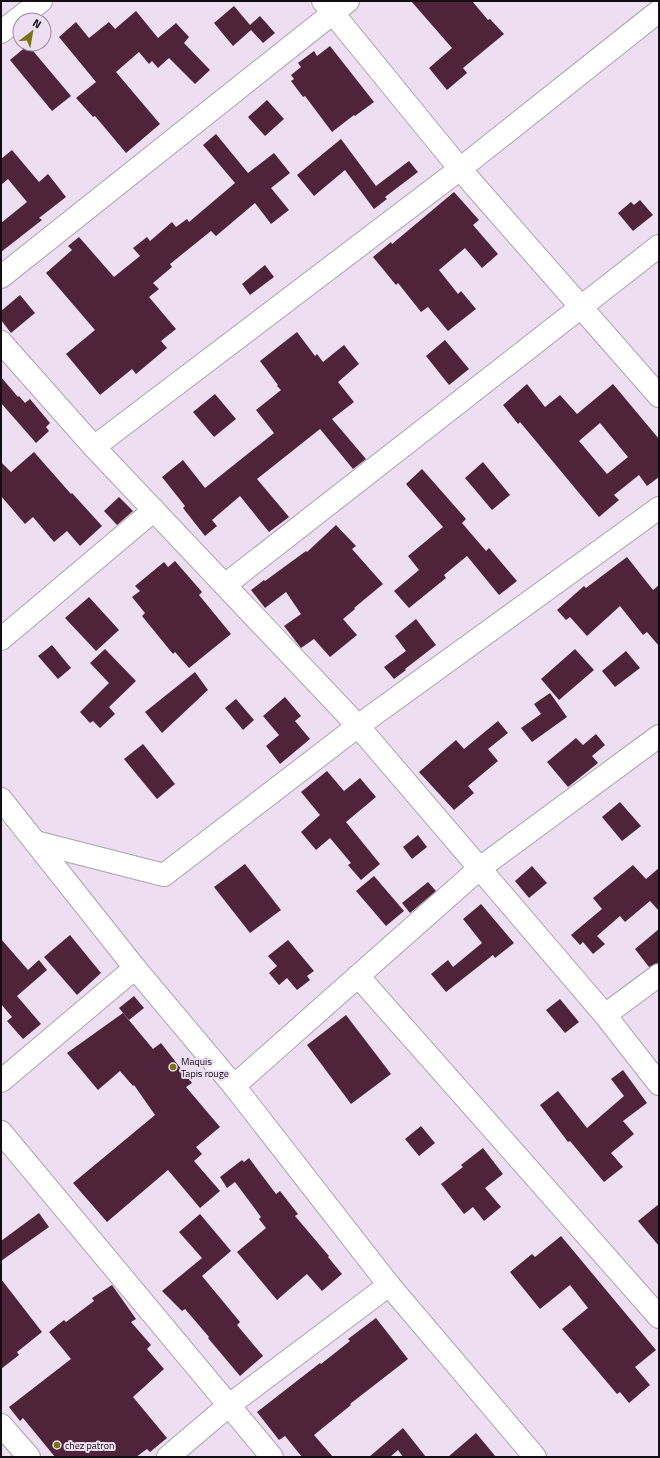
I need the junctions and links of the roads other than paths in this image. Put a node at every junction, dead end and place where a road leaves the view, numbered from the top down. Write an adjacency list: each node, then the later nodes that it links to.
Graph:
1 (41, 1): 4 (street)
2 (335, 5): 5 (street); 7 (street)
3 (659, 11): 5 (street)
4 (1, 32)
5 (460, 169): 8 (street); 11 (street)
6 (659, 246): 8 (street)
7 (1, 277)
8 (581, 307): 10 (street); 14 (street)
9 (1, 342): 11 (street)
10 (659, 396)
11 (94, 447): 13 (street)
12 (659, 508): 16 (street)
13 (154, 510): 14 (street); 15 (street)
14 (225, 585): 16 (street)
15 (1, 639)
16 (358, 726): 19 (street); 20 (street)
17 (659, 736): 20 (street)
18 (1, 800): 19 (street)
19 (35, 842): 21 (street)
20 (480, 868): 23 (street); 24 (street)
21 (135, 968): 25 (street); 27 (street)
22 (659, 975): 24 (street)
23 (358, 976): 27 (street); 30 (street)
24 (605, 1015): 26 (street)
25 (1, 1081)
26 (659, 1084)
27 (234, 1086): 29 (street)
28 (1, 1132): 31 (street)
29 (389, 1285): 31 (street); 36 (street)
30 (659, 1317)
31 (228, 1406): 34 (street); 35 (street)
32 (1, 1425): 33 (street)
33 (28, 1457)
34 (168, 1457)
35 (272, 1457)
36 (535, 1457)

